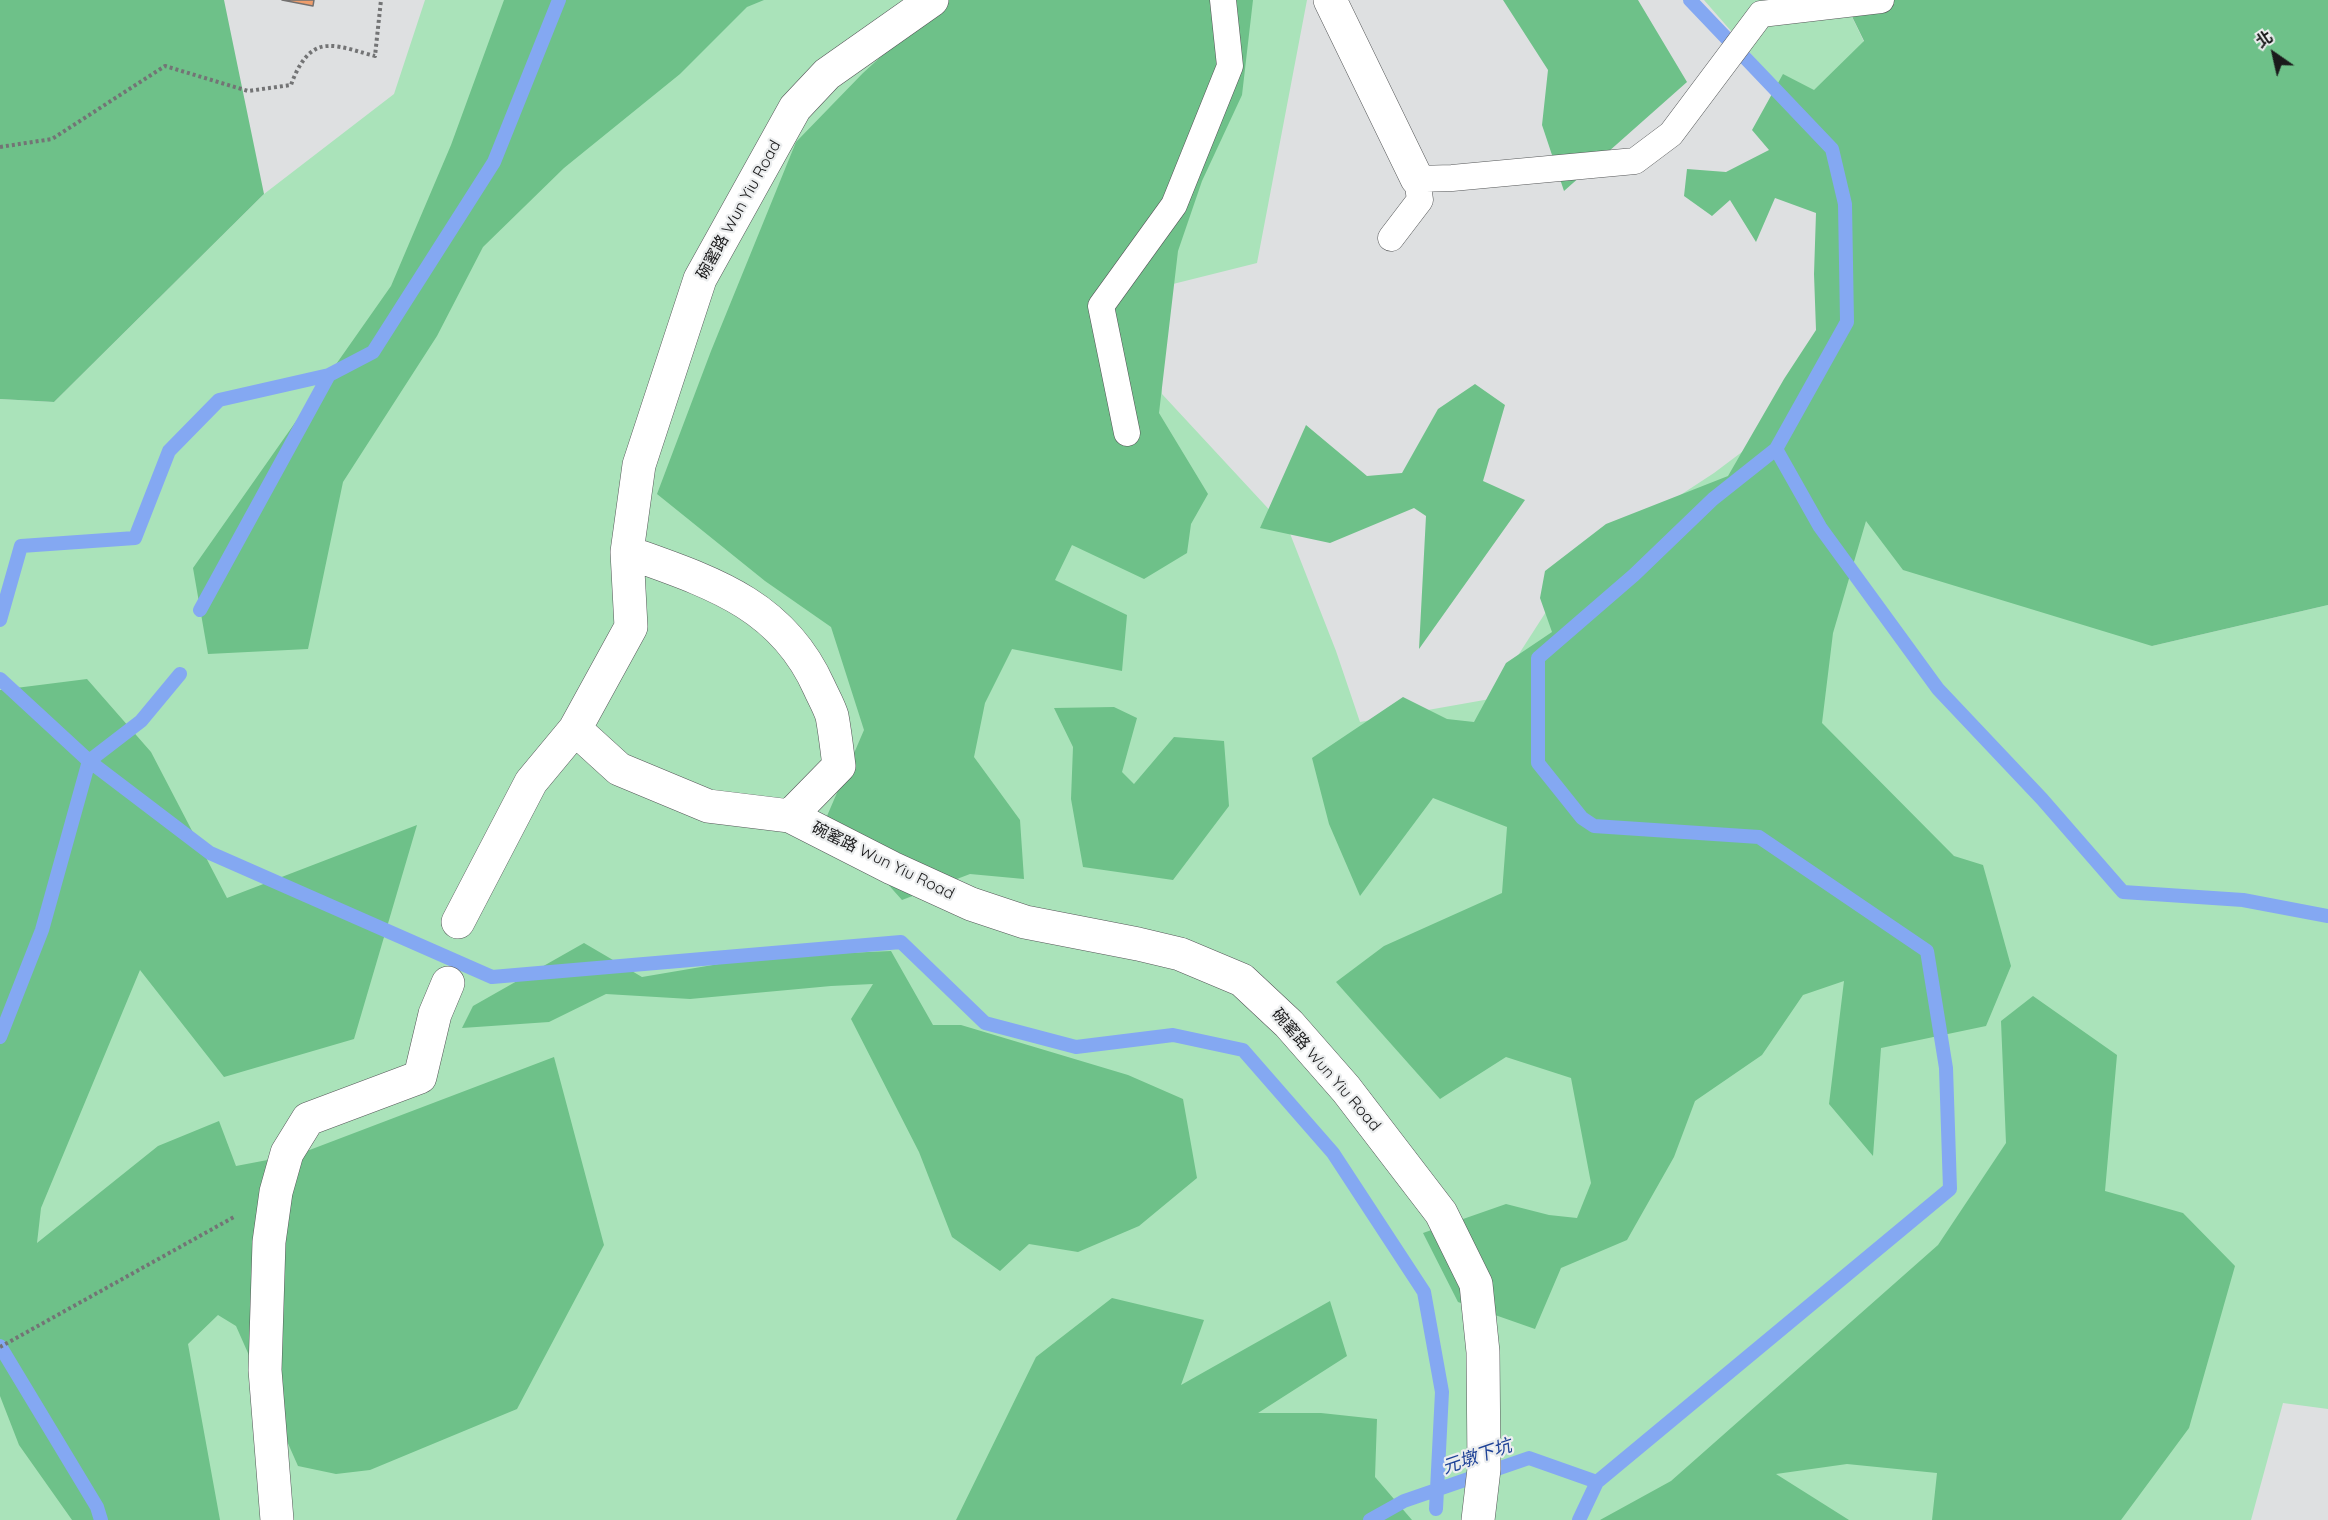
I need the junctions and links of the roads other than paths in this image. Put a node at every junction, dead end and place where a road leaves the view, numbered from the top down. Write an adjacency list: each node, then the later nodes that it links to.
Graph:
1 (932, 0): 8 (street, 碗窰路 Wun Yiu Road)
2 (1223, 0): 7 (lane)
3 (1330, 0): 5 (street)
4 (1881, 0): 5 (lane)
5 (1417, 179): 6 (lane)
6 (1391, 238)
7 (1127, 433)
8 (627, 552): 9 (street, 碗窰路 Wun Yiu Road); 10 (street, 碗窰路 Wun Yiu Road)
9 (575, 729): 10 (street, 碗窰路 Wun Yiu Road); 11 (street)
10 (790, 816): 14 (street, 碗窰路 Wun Yiu Road)
11 (458, 922)
12 (448, 983): 13 (street)
13 (277, 1520)
14 (1479, 1520)

